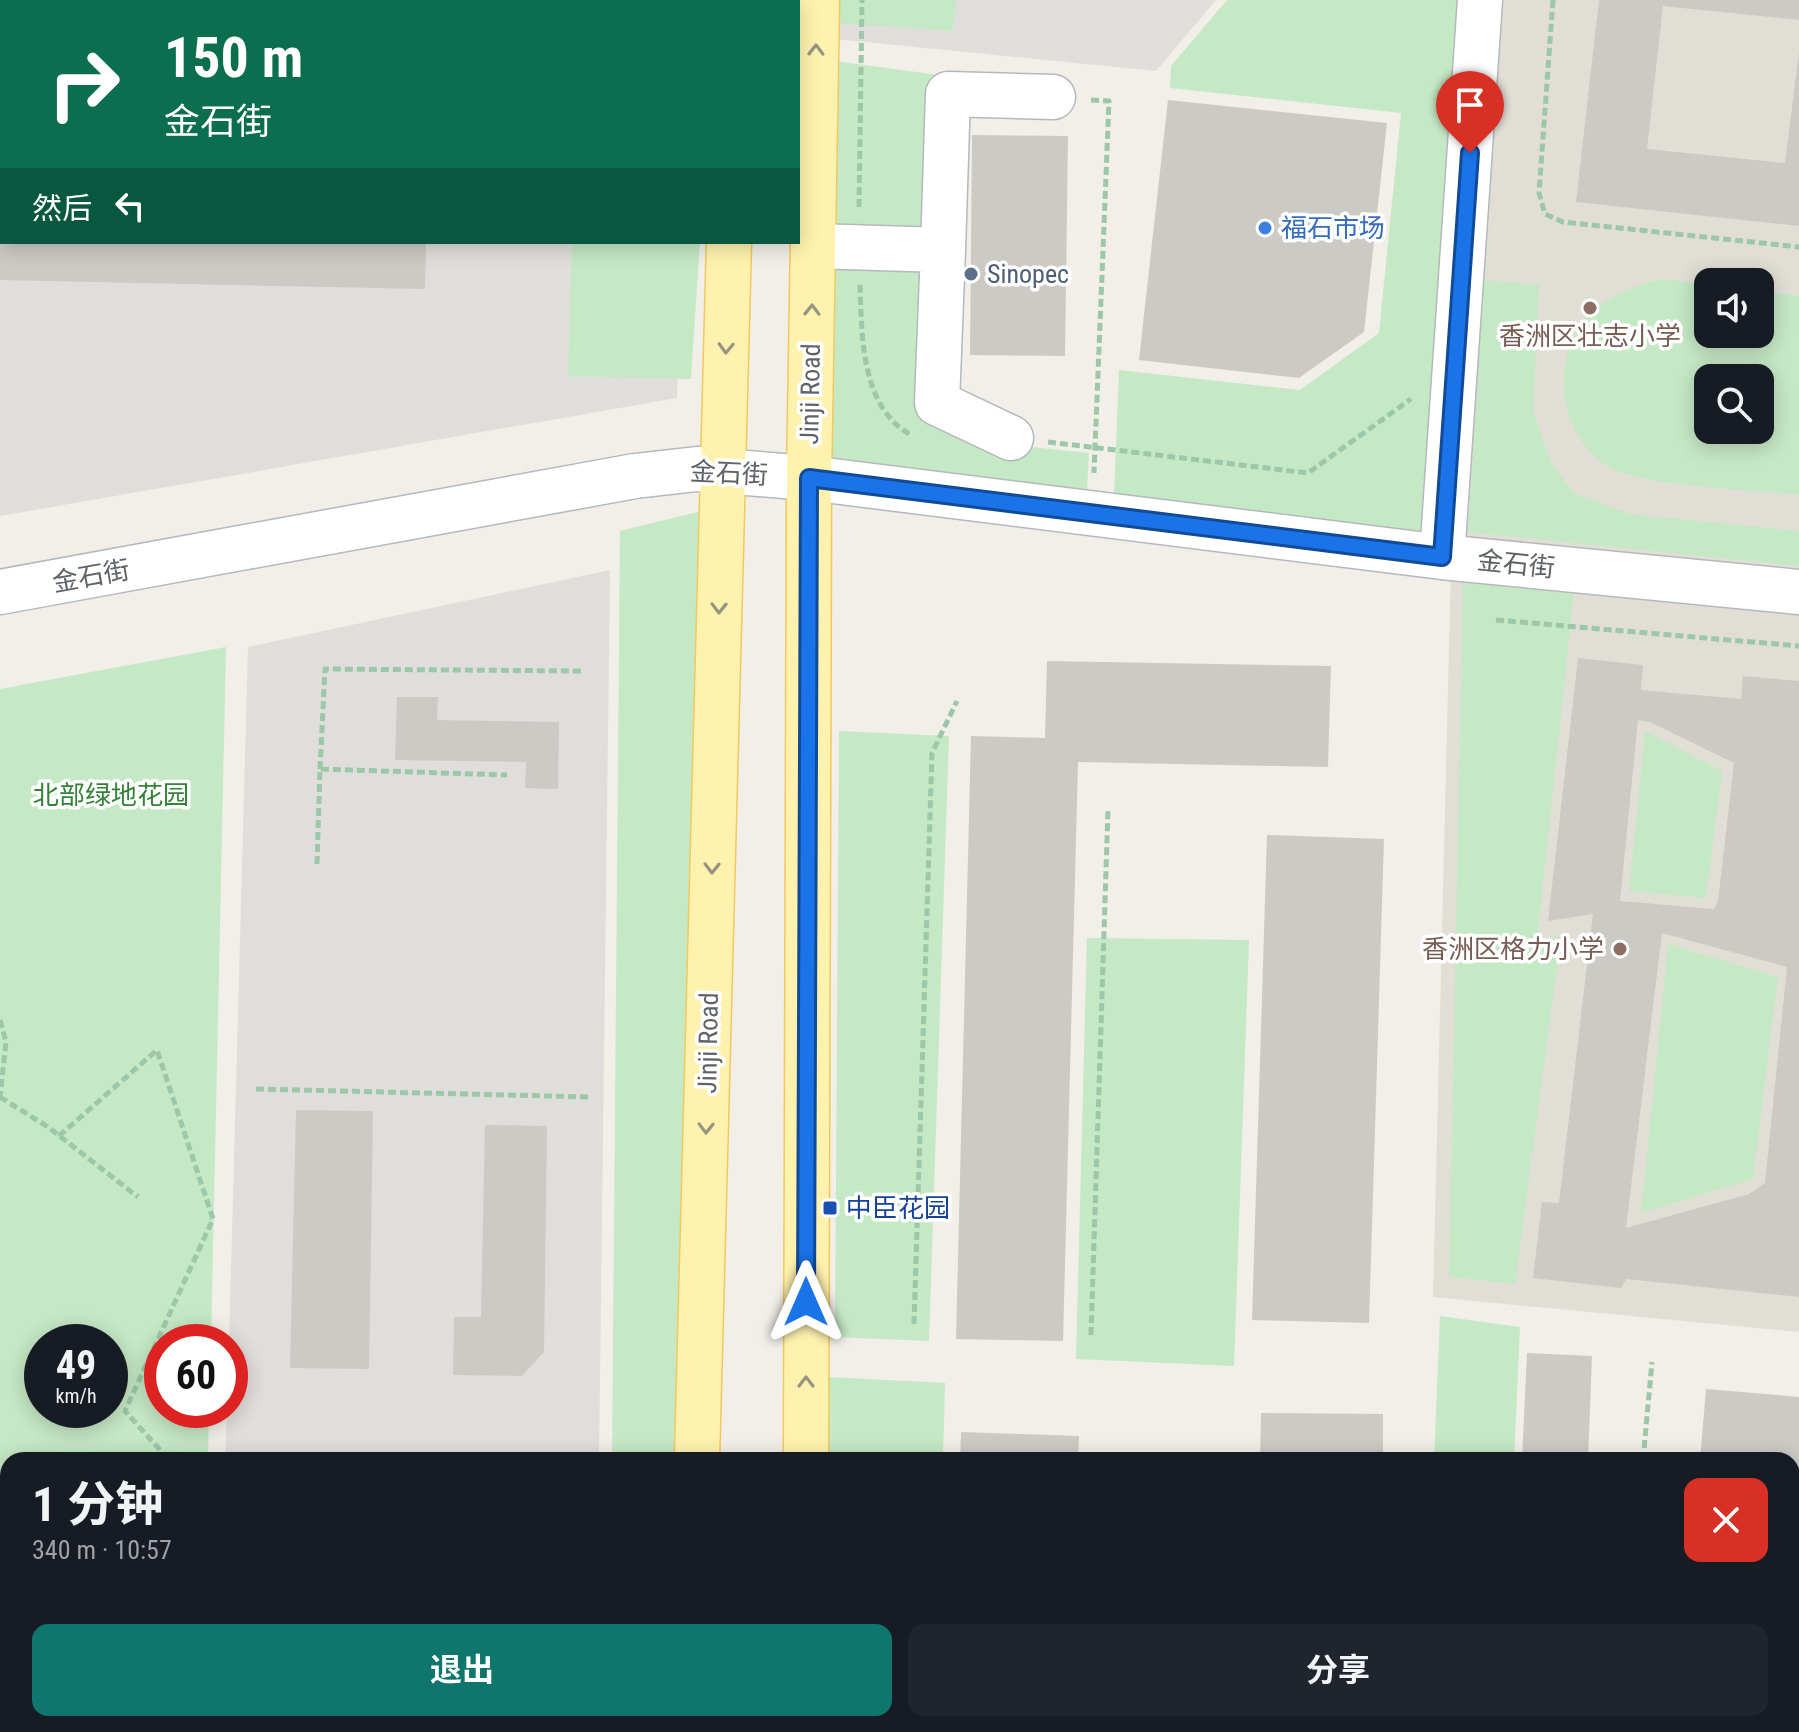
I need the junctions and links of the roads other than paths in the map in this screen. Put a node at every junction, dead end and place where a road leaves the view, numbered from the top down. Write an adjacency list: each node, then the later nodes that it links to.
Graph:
1 (817, 0): 5 (main road, Jinji Road, one-way to 1)
2 (1480, 0): 10 (street)
3 (1053, 97): 6 (street)
4 (729, 244): 8 (main road, Jinji Road, one-way to 8)
5 (813, 246): 6 (street); 9 (main road, Jinji Road, one-way to 5)
6 (943, 250): 7 (street)
7 (1011, 438)
8 (723, 470): 9 (street, 金石街); 11 (street, 金石街); 13 (main road, Jinji Road, one-way to 13)
9 (809, 478): 10 (street, 金石街); 14 (main road, Jinji Road, one-way to 9)
10 (1442, 557): 12 (street, 金石街)
11 (0, 592)
12 (1799, 592)
13 (697, 1452)
14 (806, 1452)

